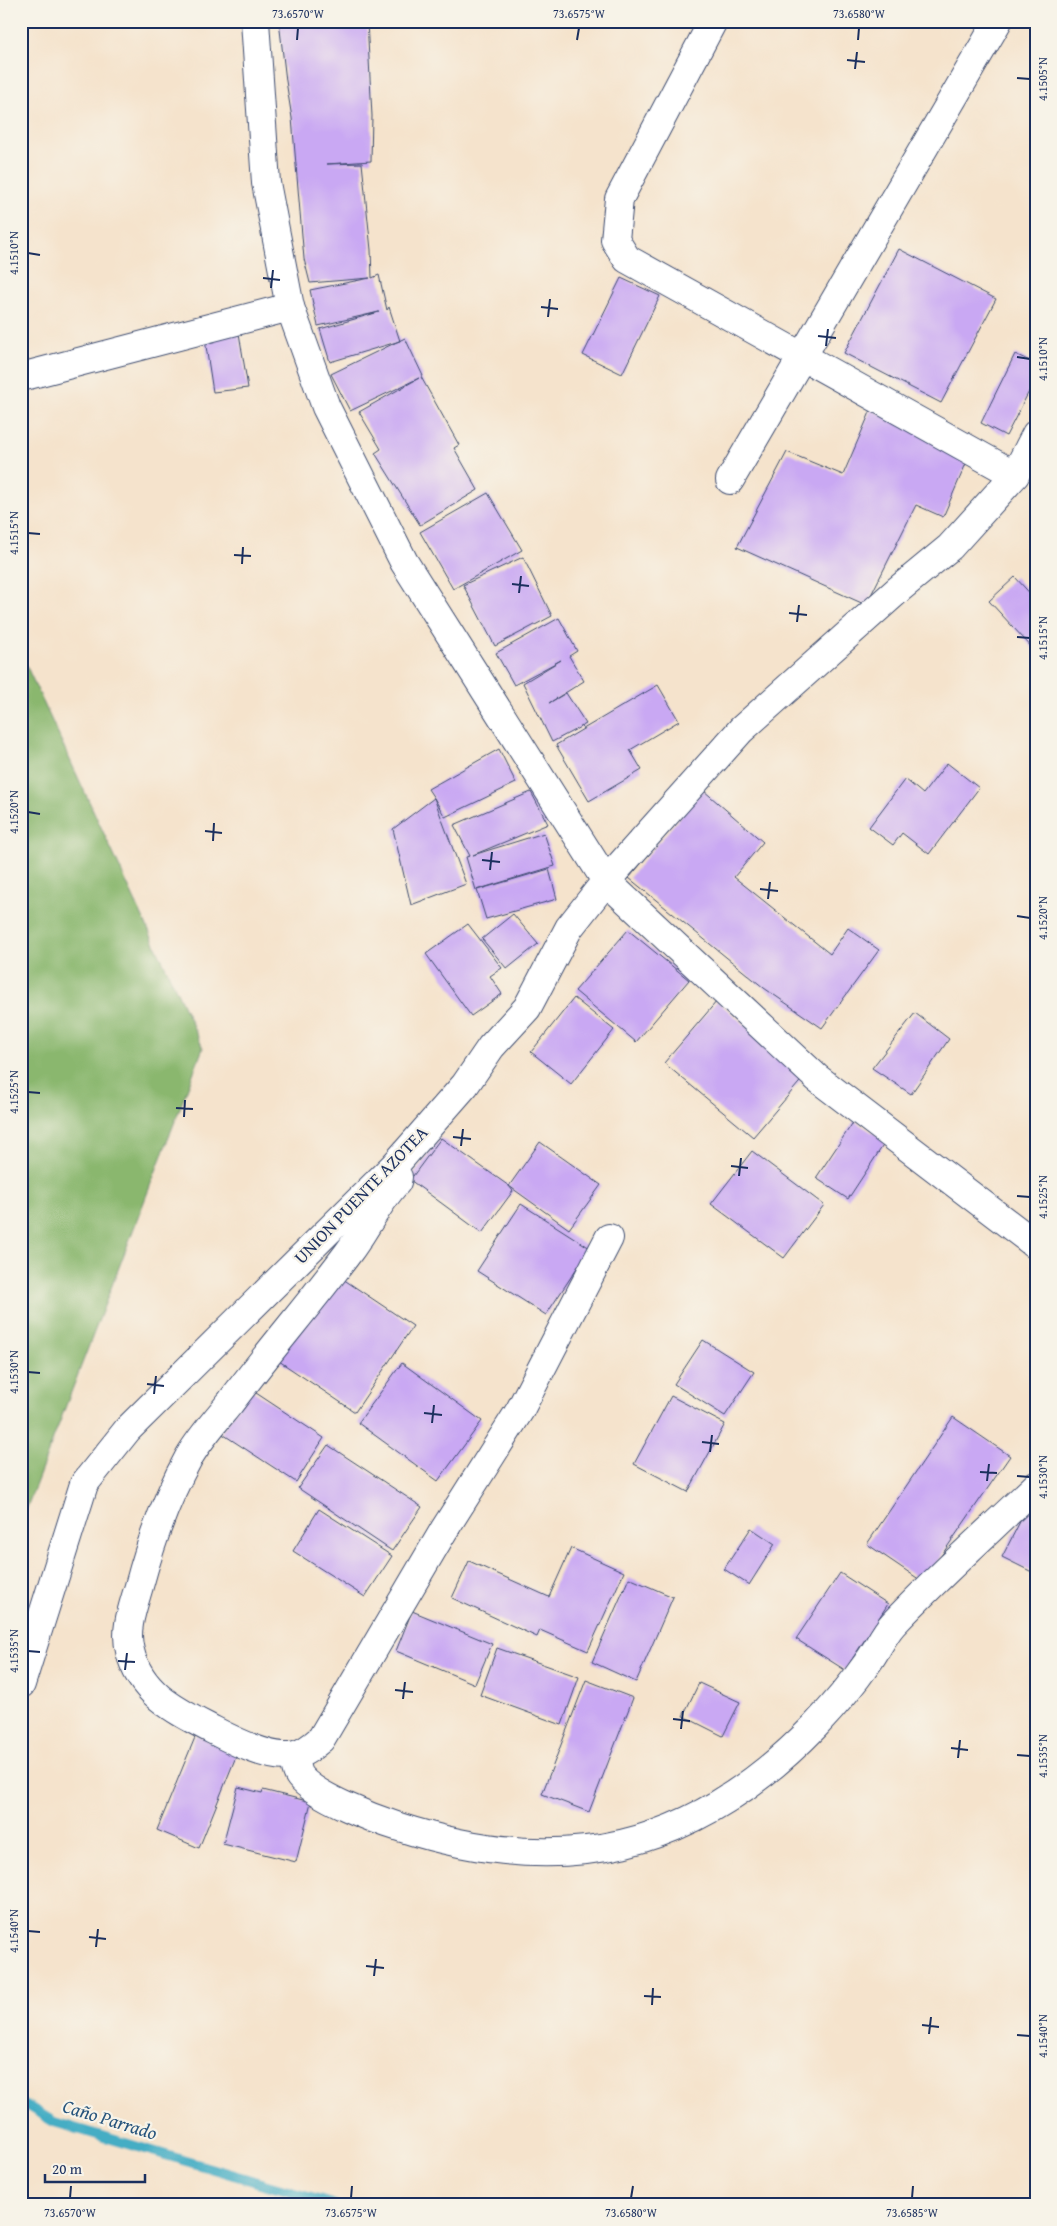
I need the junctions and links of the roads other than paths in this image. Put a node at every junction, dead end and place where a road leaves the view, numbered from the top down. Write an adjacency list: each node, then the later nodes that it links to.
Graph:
1 (255, 21): 4 (street)
2 (714, 21): 5 (street)
3 (998, 21): 5 (street)
4 (290, 307): 6 (street); 10 (street)
5 (802, 356): 8 (street); 9 (street)
6 (21, 377)
7 (1036, 434): 8 (street, UNION PUENTE AZOTEA)
8 (1015, 475): 10 (street, UNION PUENTE AZOTEA)
9 (730, 480)
10 (606, 881): 11 (street, UNION PUENTE AZOTEA); 13 (street)
11 (394, 1166): 15 (street, UNION PUENTE AZOTEA); 16 (street)
12 (609, 1238): 16 (street)
13 (1036, 1245)
14 (1036, 1486): 16 (street)
15 (21, 1684)
16 (294, 1756)

